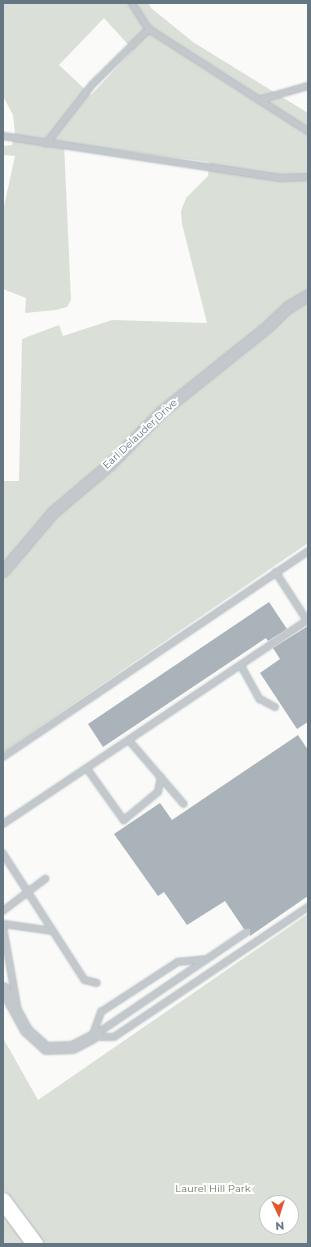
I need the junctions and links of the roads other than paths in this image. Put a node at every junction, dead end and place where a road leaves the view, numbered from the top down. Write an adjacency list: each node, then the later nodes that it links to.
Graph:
1 (132, 3): 2 (lane)
2 (149, 29): 4 (lane); 7 (lane)
3 (308, 86): 4 (lane)
4 (259, 100): 5 (lane)
5 (308, 132)
6 (3, 136): 7 (lane)
7 (46, 144): 8 (lane)
8 (308, 177)
9 (308, 295): 11 (street, Earl Delauder Drive)
10 (308, 551): 12 (lane)
11 (3, 571)
12 (276, 572): 13 (lane); 17 (lane)
13 (308, 620): 14 (lane)
14 (241, 665): 15 (lane); 16 (lane)
15 (275, 706)
16 (129, 740): 18 (lane); 19 (lane)
17 (3, 757)
18 (87, 768): 19 (lane); 21 (lane)
19 (161, 777): 20 (lane)
20 (184, 804)
21 (3, 824)
22 (3, 853): 24 (lane)
23 (45, 879): 24 (lane)
24 (30, 891): 26 (lane); 28 (lane)
25 (308, 907): 34 (lane)
26 (3, 911)
27 (4, 924): 28 (lane); 33 (lane)
28 (53, 930): 31 (lane)
29 (247, 932): 30 (lane)
30 (209, 958): 34 (lane); 34 (lane)
31 (97, 984)
32 (3, 988): 33 (street)
33 (19, 1017): 34 (street)
34 (92, 1037)
35 (3, 1201): 36 (main road)
36 (35, 1244)

